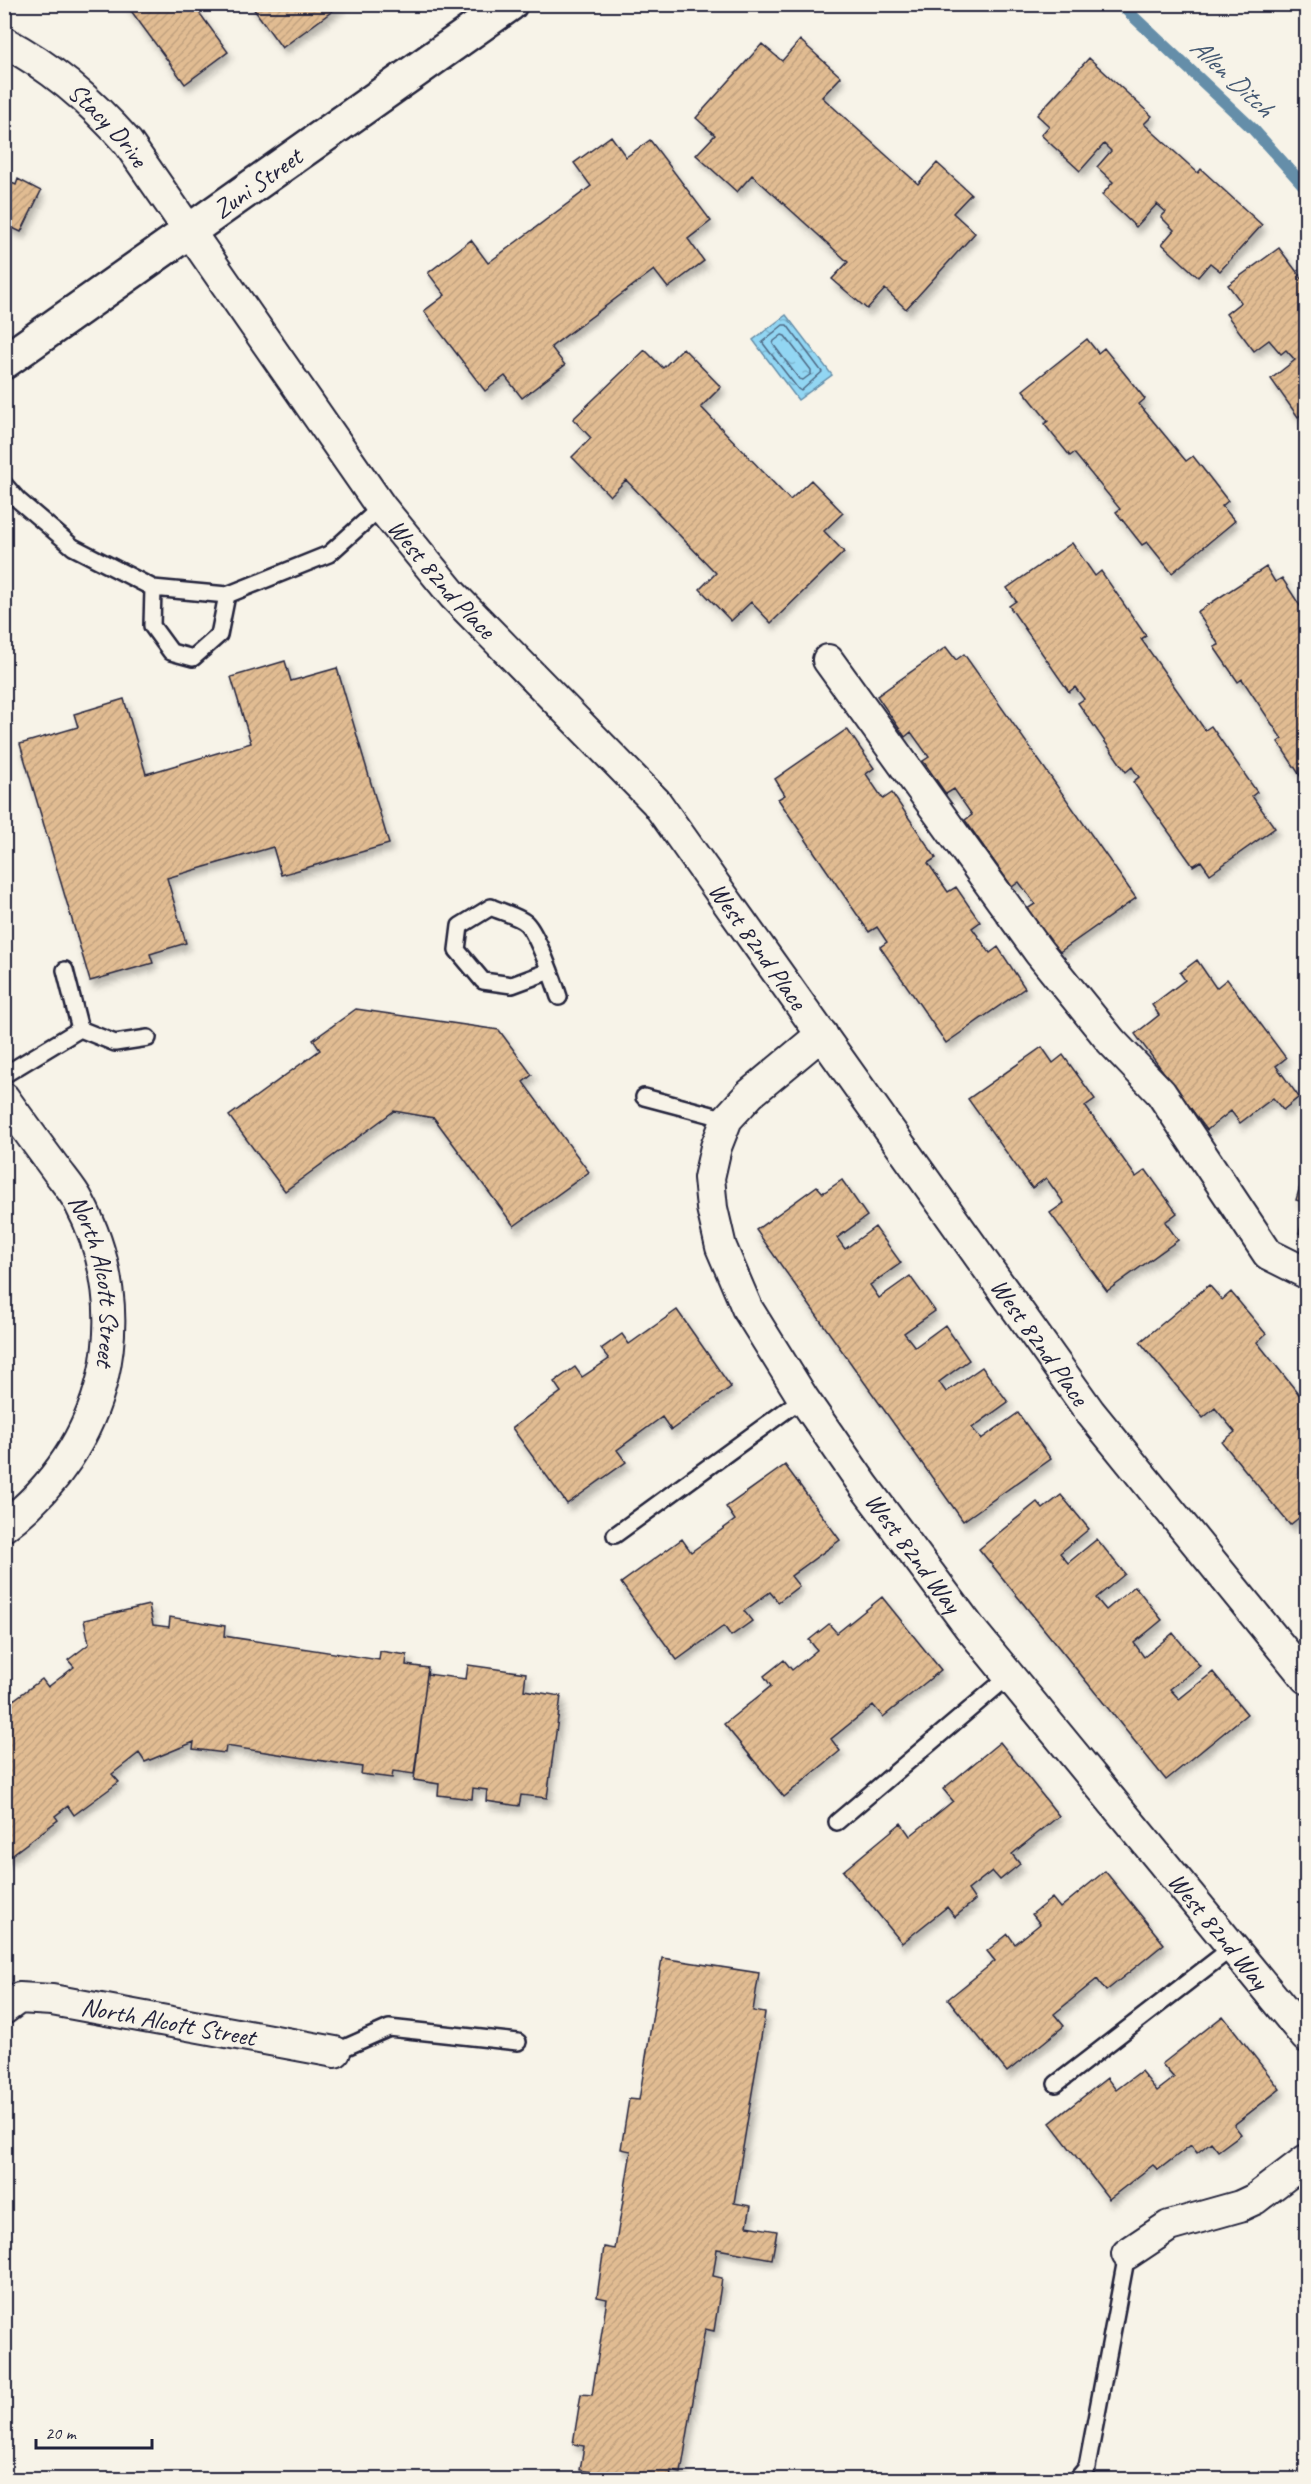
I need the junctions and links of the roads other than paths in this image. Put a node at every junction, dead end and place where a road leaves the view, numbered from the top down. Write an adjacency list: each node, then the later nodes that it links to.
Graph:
1 (510, 4): 3 (street, Zuni Street)
2 (4, 42): 3 (street, Stacy Drive)
3 (189, 231): 4 (street, Zuni Street); 6 (street, West 82nd Place)
4 (4, 362)
5 (4, 484): 7 (lane)
6 (381, 507): 8 (lane); 14 (street, West 82nd Place)
7 (153, 588): 8 (lane); 8 (lane)
8 (227, 595)
9 (828, 660): 20 (street)
10 (65, 970): 13 (lane)
11 (550, 971): 11 (lane); 12 (lane)
12 (559, 997)
13 (80, 1029): 15 (lane); 16 (lane)
14 (822, 1034): 19 (street, West 82nd Way); 25 (street, West 82nd Place)
15 (148, 1038)
16 (4, 1075)
17 (644, 1097): 19 (lane)
18 (4, 1098): 22 (street, North Alcott Street)
19 (727, 1119): 21 (street, West 82nd Way)
20 (1306, 1273)
21 (803, 1398): 23 (lane); 24 (street, West 82nd Way)
22 (4, 1526)
23 (615, 1535)
24 (1009, 1676): 26 (lane); 27 (street, West 82nd Way)
25 (1306, 1678)
26 (837, 1822)
27 (1233, 1947): 29 (street, West 82nd Way); 32 (lane)
28 (10, 1994): 31 (street, North Alcott Street)
29 (1306, 2037)
30 (518, 2042): 31 (lane)
31 (335, 2052)
32 (1056, 2084)
33 (1306, 2160): 34 (street)
34 (1127, 2254): 35 (lane)
35 (1076, 2480)

